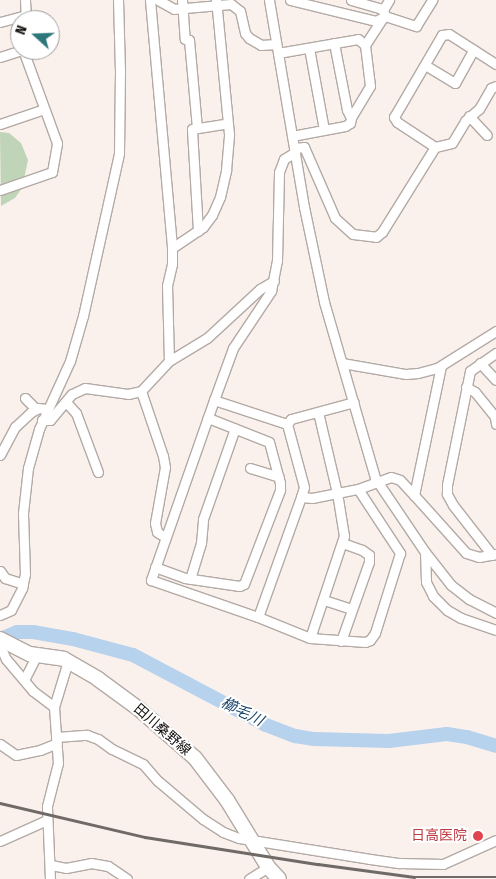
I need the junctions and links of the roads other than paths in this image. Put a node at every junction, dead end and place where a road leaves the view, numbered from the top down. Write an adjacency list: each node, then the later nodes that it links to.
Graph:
1 (118, 0): 51 (street)
2 (150, 0): 35 (street)
3 (158, 0): 10 (street)
4 (269, 0): 12 (street)
5 (290, 0): 11 (street)
6 (351, 0): 11 (street)
7 (389, 0): 11 (street)
8 (432, 0): 11 (street)
9 (216, 3): 10 (street); 12 (street); 25 (street)
10 (183, 4): 27 (street)
11 (383, 15): 14 (street)
12 (276, 44): 17 (street)
13 (334, 44): 14 (street); 15 (street); 24 (street)
14 (365, 45): 24 (street)
15 (309, 48): 17 (street); 28 (street)
16 (473, 50): 19 (street); 20 (street); 20 (street)
17 (278, 53): 30 (street)
18 (26, 60): 22 (street)
19 (496, 64)
20 (425, 65): 31 (street)
21 (496, 86): 23 (street)
22 (44, 108): 26 (street); 33 (street)
23 (469, 116): 29 (street); 31 (street)
24 (351, 118): 28 (street)
25 (228, 123): 27 (street); 34 (street)
26 (0, 124)
27 (196, 128): 34 (street)
28 (324, 130): 30 (street)
29 (487, 135)
30 (292, 136): 32 (street)
31 (435, 147): 32 (street)
32 (295, 150): 36 (street); 41 (street)
33 (0, 190)
34 (198, 231): 35 (street)
35 (172, 248): 39 (street)
36 (274, 281): 39 (street); 47 (street)
37 (496, 331): 42 (street)
38 (496, 353): 40 (street)
39 (169, 361): 45 (street)
40 (480, 362): 43 (street); 44 (street)
41 (342, 363): 42 (street); 49 (street)
42 (441, 366): 65 (street)
43 (496, 380)
44 (466, 387): 54 (street); 70 (street)
45 (141, 391): 48 (street); 67 (street)
46 (25, 398): 50 (street)
47 (214, 400): 53 (street); 56 (street)
48 (66, 402): 55 (street); 60 (street)
49 (354, 402): 52 (street); 62 (street)
50 (36, 409): 51 (street); 58 (street)
51 (47, 409): 55 (street)
52 (318, 412): 56 (street); 64 (street)
53 (208, 418): 57 (street); 67 (street)
54 (496, 419)
55 (42, 420): 74 (street)
56 (287, 424): 66 (street)
57 (235, 428): 61 (street); 73 (street)
58 (0, 455)
59 (250, 468): 61 (street)
60 (98, 472)
61 (278, 478): 73 (street)
62 (377, 482): 63 (street); 65 (street); 69 (street)
63 (358, 489): 64 (street); 82 (street)
64 (337, 493): 66 (street); 68 (street)
65 (414, 495): 70 (street)
66 (301, 497): 79 (street)
67 (165, 537): 71 (street)
68 (343, 542): 75 (street); 76 (street)
69 (425, 552): 77 (street); 80 (street)
70 (494, 554)
71 (155, 567): 73 (street); 79 (street)
72 (0, 571): 74 (street)
73 (190, 579)
74 (23, 584): 78 (street)
75 (324, 600): 76 (street); 81 (street)
76 (352, 609): 82 (street)
77 (496, 613)
78 (0, 615)
79 (258, 617): 81 (street)
80 (496, 630)
81 (310, 638): 82 (street)
82 (341, 641)
83 (2, 643): 84 (main road, 田川桑野線); 86 (street)
84 (36, 656): 85 (main road, 田川桑野線); 86 (street)
85 (68, 661): 87 (street); 91 (main road, 田川桑野線)
86 (24, 680): 87 (street)
87 (54, 707): 88 (street)
88 (56, 740): 89 (street); 90 (street); 91 (street)
89 (0, 744)
90 (47, 820): 93 (street); 94 (street)
91 (251, 838): 92 (street); 95 (main road, 田川桑野線)
92 (496, 840)
93 (0, 841)
94 (51, 864): 96 (street); 97 (street)
95 (268, 867): 98 (street); 99 (main road, 田川桑野線)
96 (50, 879)
97 (127, 879)
98 (249, 879)
99 (278, 879)

